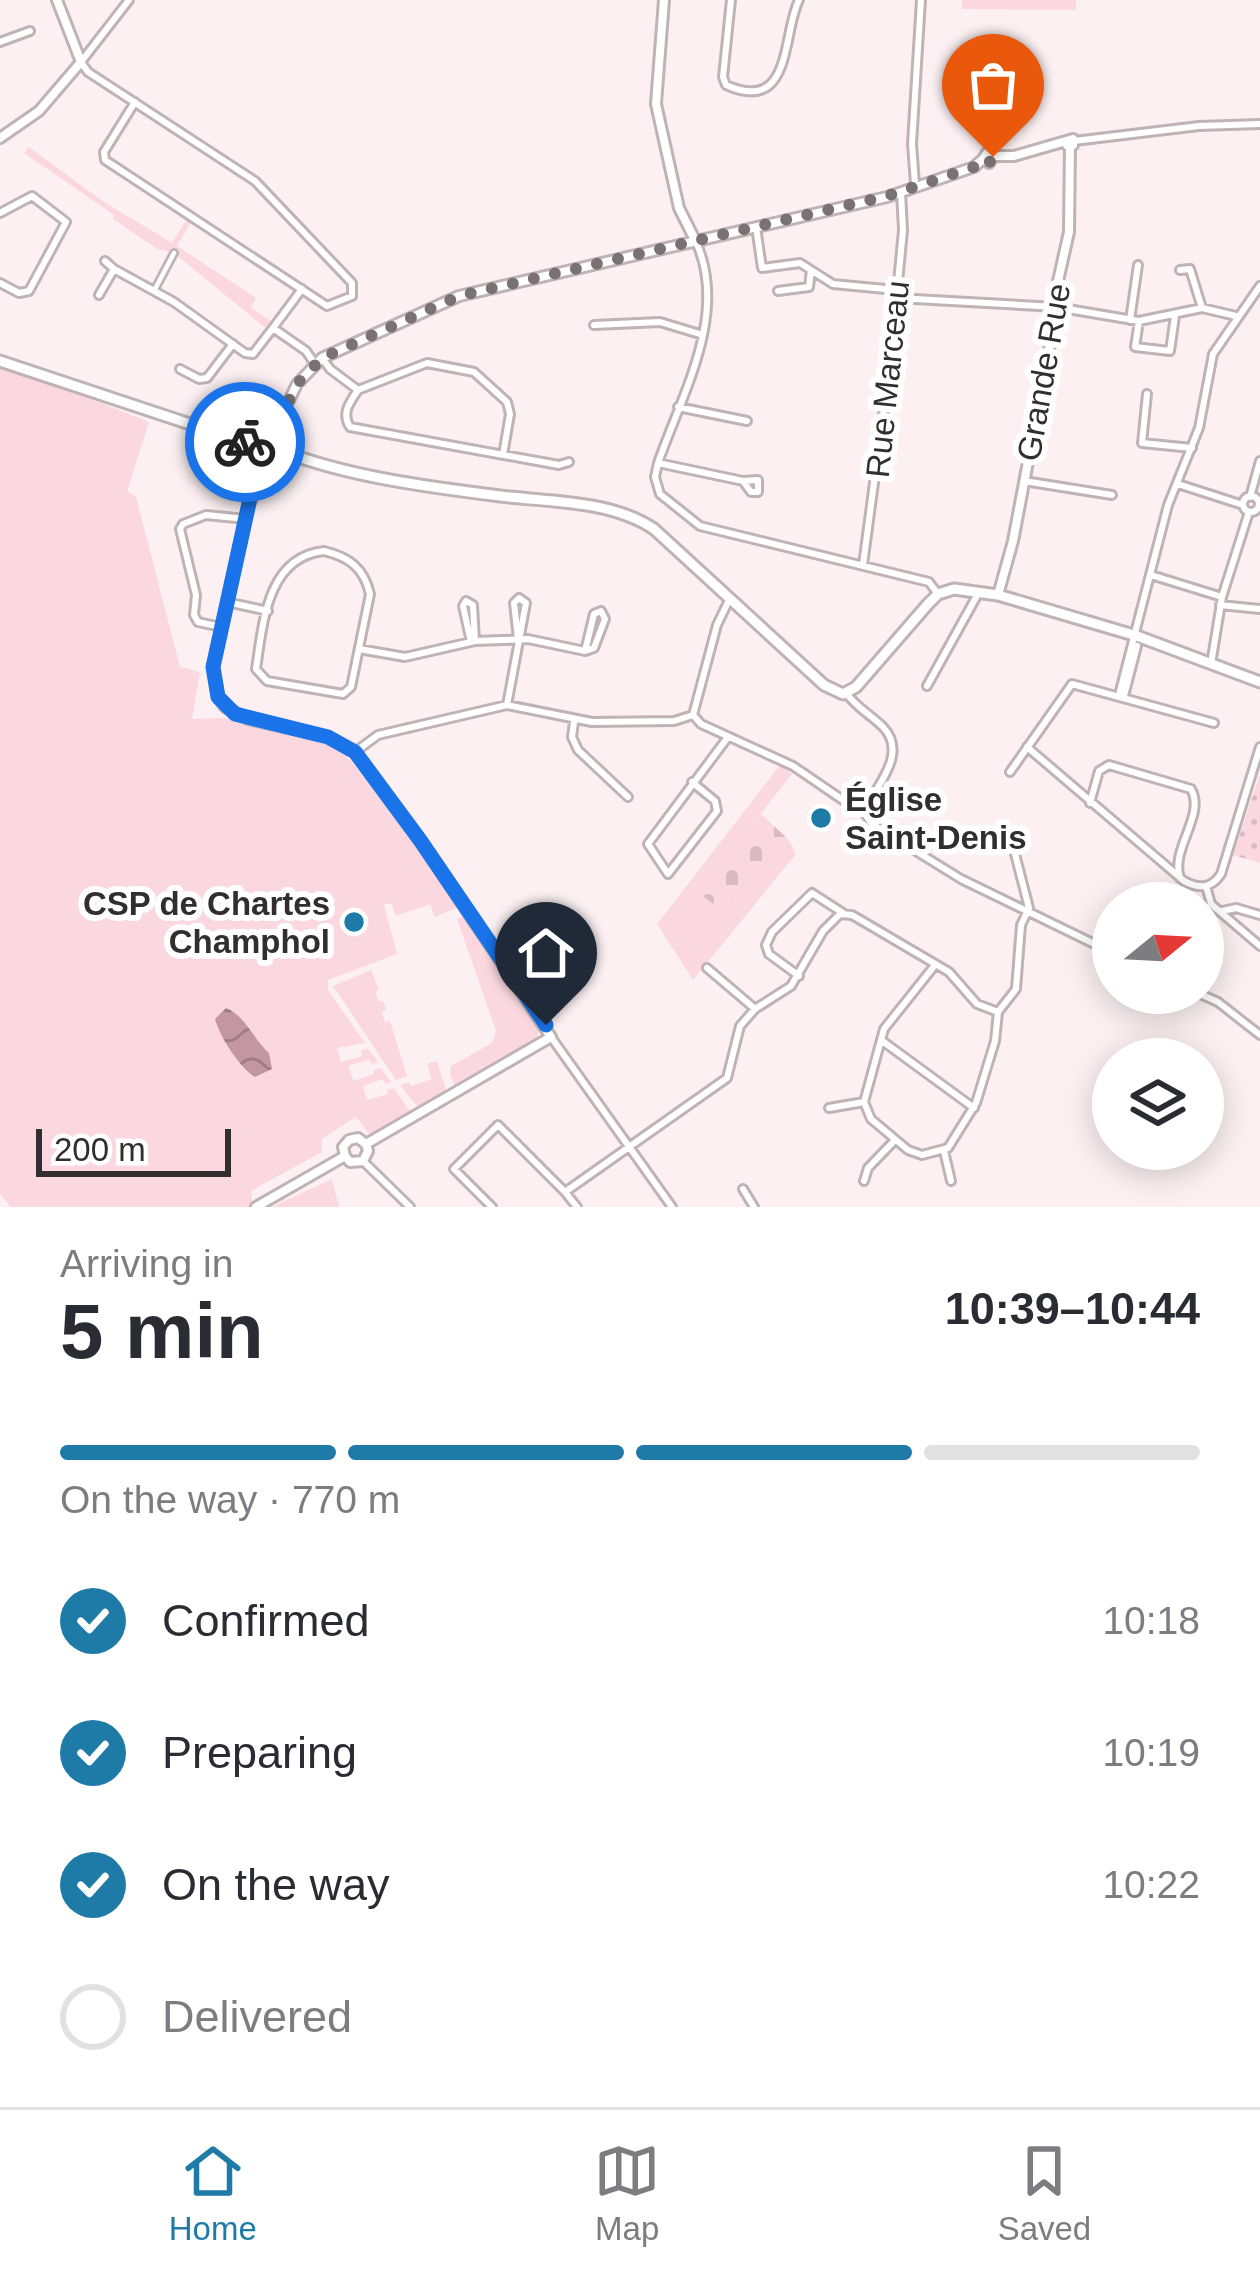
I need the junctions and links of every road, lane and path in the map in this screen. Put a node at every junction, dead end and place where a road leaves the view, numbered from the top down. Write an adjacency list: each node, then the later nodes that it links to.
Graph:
1 (57, 0): 9 (street)
2 (129, 0): 9 (street)
3 (664, 0): 18 (street)
4 (731, 0): 5 (street)
5 (799, 0)
6 (921, 0): 14 (street)
7 (30, 31): 8 (street)
8 (0, 42)
9 (81, 62): 10 (street); 12 (street)
10 (135, 102): 29 (street); 29 (street)
11 (1260, 124): 13 (street)
12 (0, 138)
13 (1070, 144): 14 (street); 34 (street, Grande Rue)
14 (915, 184): 15 (street)
15 (901, 192): 17 (street); 32 (street, Rue Marceau)
16 (0, 212): 27 (street)
17 (756, 227): 18 (street); 23 (street)
18 (695, 240): 41 (street); 44 (street)
19 (174, 253): 30 (street)
20 (105, 261): 22 (street)
21 (1138, 265): 26 (street)
22 (114, 269): 30 (street); 33 (street)
23 (811, 270): 31 (street); 32 (street)
24 (1180, 270): 35 (street)
25 (1149, 277): 26 (street)
26 (1136, 278): 38 (street)
27 (0, 283)
28 (1260, 286): 37 (street)
29 (302, 289): 40 (street)
30 (154, 291): 42 (street)
31 (778, 291)
32 (896, 294): 34 (street); 74 (street, Rue Marceau)
33 (100, 295)
34 (1053, 308): 38 (street); 66 (street, Grande Rue)
35 (1202, 308): 36 (street); 37 (street)
36 (1174, 316): 38 (street); 38 (street)
37 (1236, 316): 55 (street)
38 (1134, 320)
39 (594, 325): 41 (street)
40 (274, 328): 42 (street); 44 (street)
41 (703, 335): 48 (street)
42 (233, 344): 45 (street)
43 (0, 361): 51 (main road)
44 (319, 361): 46 (street); 49 (street)
45 (180, 369)
46 (358, 390): 56 (street); 56 (street)
47 (1147, 394): 55 (street)
48 (678, 407): 50 (street); 61 (street)
49 (283, 413): 52 (street); 54 (street)
50 (747, 421)
51 (214, 432): 53 (main road); 57 (main road)
52 (264, 434): 53 (main road); 54 (main road)
53 (247, 440): 57 (main road)
54 (280, 446): 59 (main road); 62 (main road)
55 (1192, 448): 67 (street)
56 (502, 454): 60 (street)
57 (240, 455): 63 (main road)
58 (1260, 461): 69 (street)
59 (312, 462): 62 (main road); 79 (main road)
60 (569, 462)
61 (658, 463): 65 (street); 74 (street)
62 (280, 465): 64 (main road)
63 (248, 471): 64 (main road); 70 (street)
64 (265, 475): 70 (street)
65 (743, 481)
66 (1024, 481): 68 (street); 78 (street, Grande Rue)
67 (1178, 484): 72 (street); 75 (street)
68 (1112, 496)
69 (1250, 497): 71 (street); 72 (street)
70 (249, 503): 73 (street)
71 (1259, 505): 72 (street)
72 (1246, 508): 80 (street)
73 (246, 519): 81 (street); 84 (street)
74 (863, 565): 77 (street)
75 (1151, 575): 80 (street); 85 (street)
76 (979, 592): 77 (main road); 78 (main road); 92 (street)
77 (938, 594): 93 (main road)
78 (998, 595): 85 (main road)
79 (730, 598): 93 (main road); 96 (street)
80 (1221, 601): 82 (street); 90 (street)
81 (227, 602): 83 (street); 84 (street)
82 (1260, 609)
83 (268, 610): 88 (street); 88 (street)
84 (221, 627): 102 (street)
85 (1137, 636): 90 (main road); 94 (street)
86 (518, 639): 86 (street); 87 (street); 89 (street); 95 (street)
87 (473, 642): 87 (street); 88 (street)
88 (359, 649)
89 (585, 651): 89 (street)
90 (1211, 664): 91 (main road)
91 (1260, 682)
92 (928, 686)
93 (851, 691): 107 (street)
94 (1121, 696): 98 (street); 100 (street)
95 (507, 706): 97 (street); 102 (street)
96 (693, 716): 97 (street); 99 (street)
97 (574, 721): 105 (street)
98 (1214, 723)
99 (728, 737): 104 (street); 107 (street)
100 (1027, 747): 103 (street); 106 (street)
101 (1260, 747): 111 (street)
102 (355, 752): 126 (street)
103 (1010, 772)
104 (692, 782): 104 (street)
105 (628, 797)
106 (1090, 802): 109 (street); 109 (street)
107 (862, 809): 113 (street)
108 (1024, 847): 113 (street)
109 (1180, 878): 110 (street)
110 (1188, 882)
111 (1211, 882)
112 (1224, 910): 116 (street)
113 (1026, 912): 117 (street); 124 (street)
114 (1224, 912): 118 (street)
115 (844, 913): 119 (street); 121 (street); 121 (street)
116 (1260, 915)
117 (1092, 943)
118 (1260, 946)
119 (936, 964): 124 (street); 127 (street)
120 (706, 968): 123 (street)
121 (799, 976): 123 (street)
122 (1224, 1007): 125 (street)
123 (755, 1009): 133 (street)
124 (998, 1012): 130 (street)
125 (1260, 1035)
126 (551, 1037): 132 (street); 133 (street)
127 (880, 1040): 128 (street); 130 (street)
128 (864, 1102): 129 (street); 131 (street)
129 (829, 1108)
130 (974, 1108): 134 (street)
131 (894, 1141): 134 (street); 137 (street)
132 (366, 1144): 135 (street); 136 (street)
133 (628, 1147): 140 (street); 145 (street)
134 (944, 1151): 138 (street)
135 (345, 1156): 136 (street); 141 (street)
136 (363, 1161): 142 (street)
137 (865, 1180)
138 (951, 1181)
139 (742, 1189): 146 (street)
140 (565, 1192): 143 (street); 144 (street)
141 (256, 1207)
142 (410, 1207)
143 (492, 1207)
144 (578, 1207)
145 (672, 1207)
146 (754, 1207)

